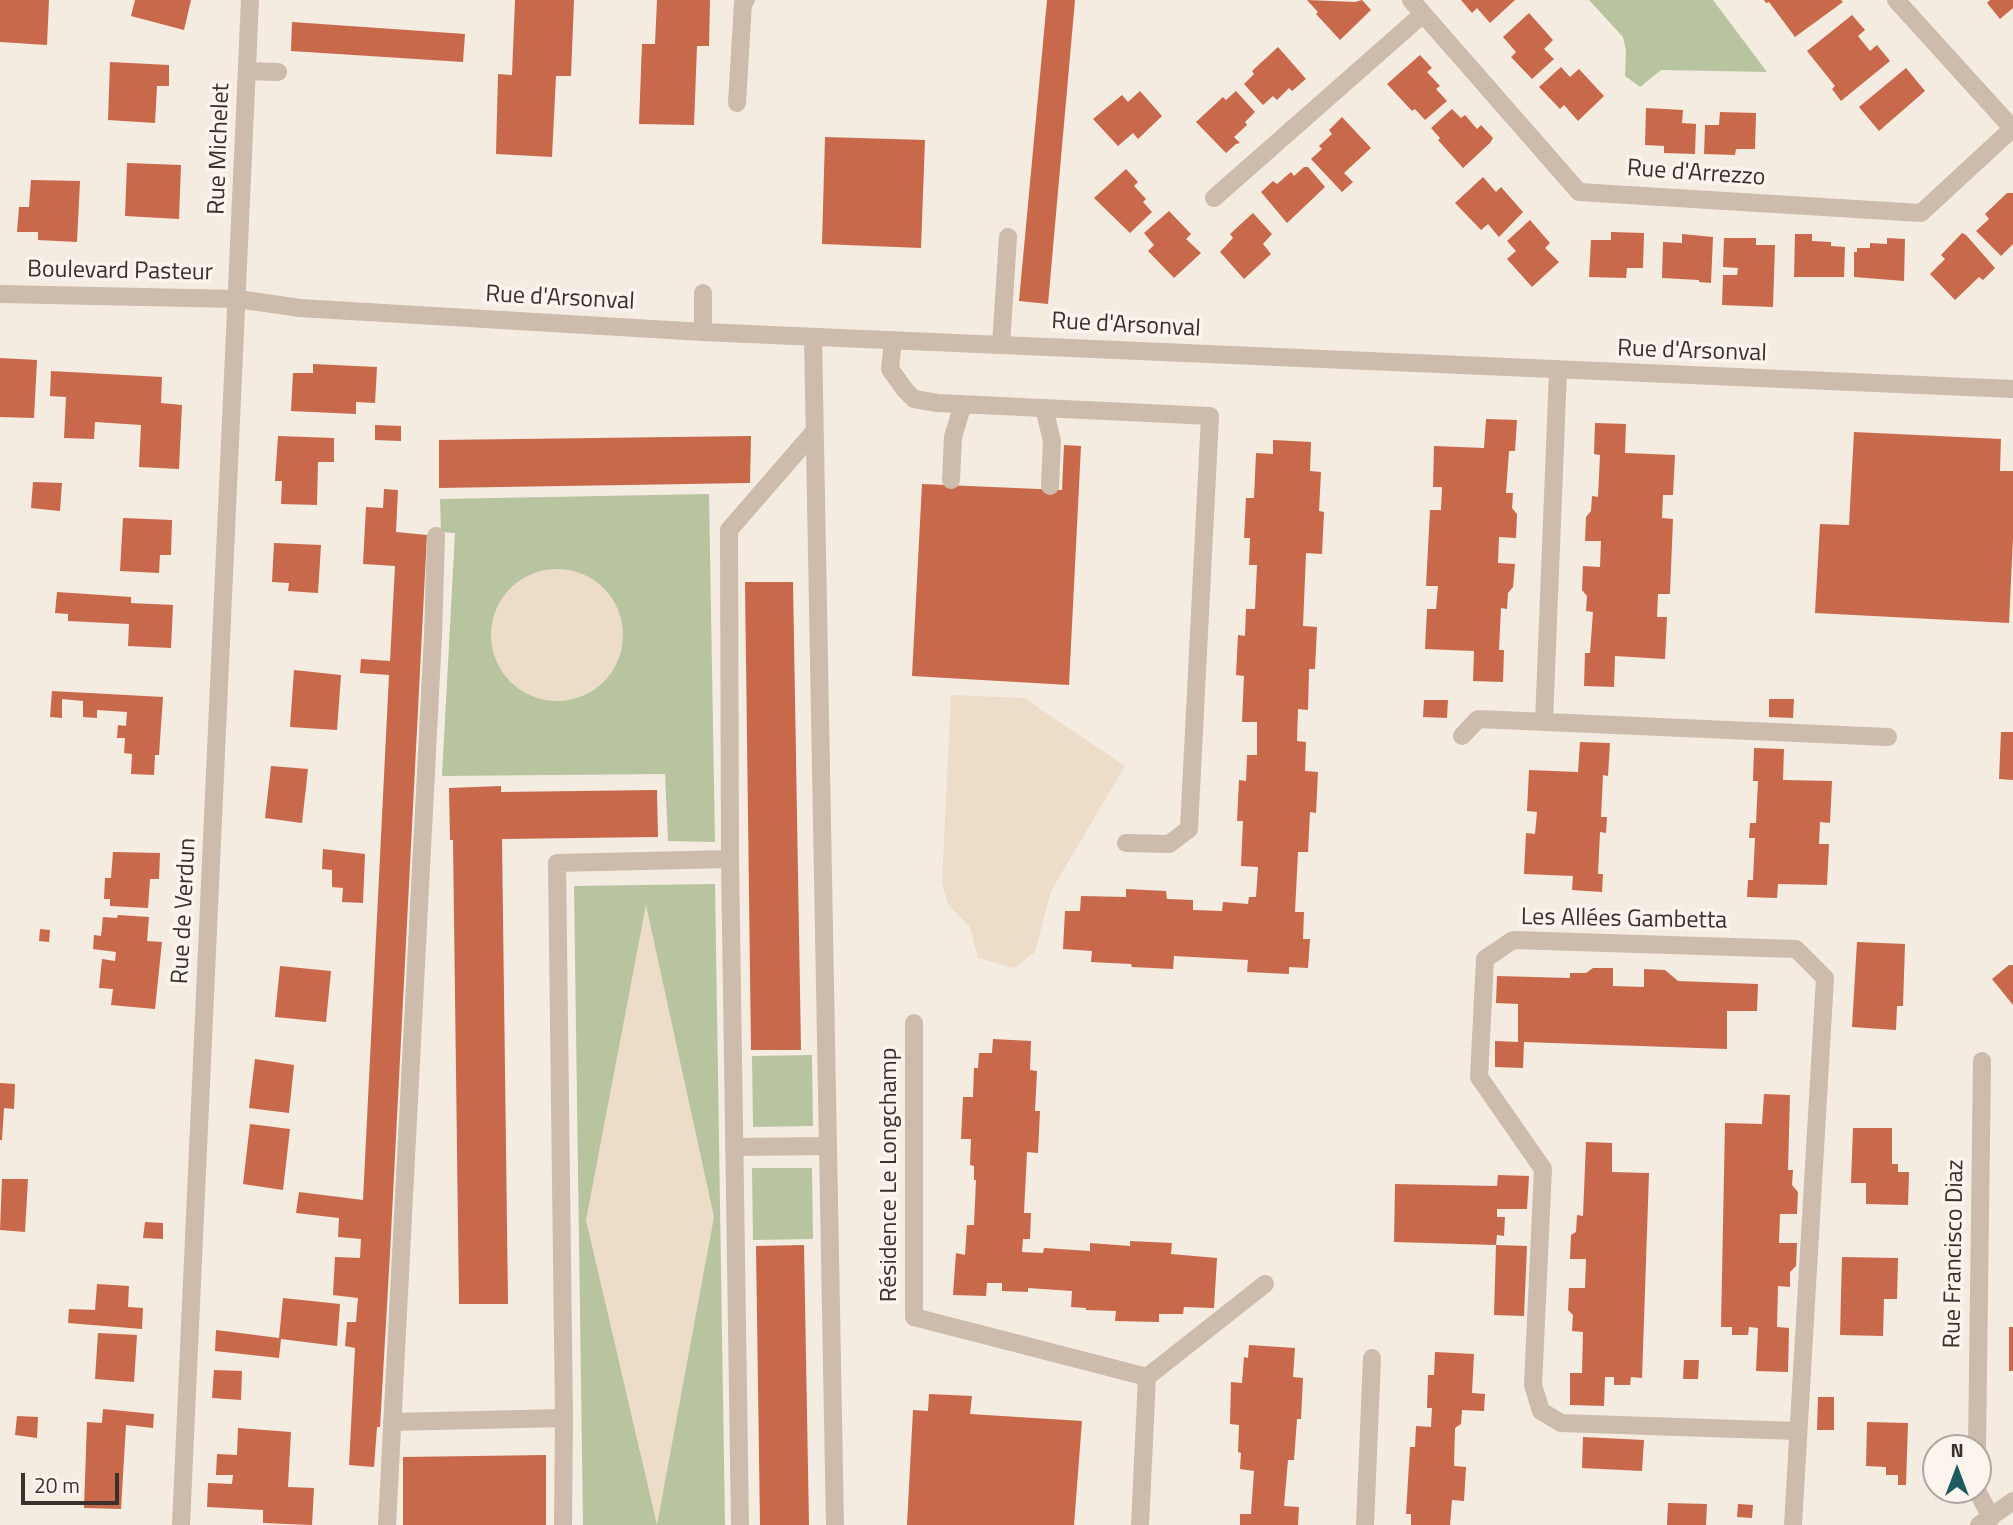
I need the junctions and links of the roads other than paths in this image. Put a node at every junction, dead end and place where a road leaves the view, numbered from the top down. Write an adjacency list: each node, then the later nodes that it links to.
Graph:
1 (250, 0): 6 (street, Rue Michelet)
2 (746, 0): 8 (street)
3 (1411, 0): 5 (street, Rue d'Arrezzo)
4 (1896, 0): 9 (street)
5 (1423, 14): 9 (street, Rue d'Arrezzo); 10 (street)
6 (247, 71): 7 (street); 14 (street, Rue Michelet)
7 (278, 72)
8 (737, 103)
9 (2013, 128)
10 (1213, 198)
11 (1008, 237): 18 (street)
12 (704, 293): 15 (street)
13 (0, 294): 14 (street, Boulevard Pasteur)
14 (238, 299): 15 (street, Rue d'Arsonval); 46 (street, Rue de Verdun)
15 (703, 332): 16 (street, Rue d'Arsonval)
16 (813, 337): 17 (street, Rue d'Arsonval); 23 (street)
17 (893, 341): 18 (street, Rue d'Arsonval); 21 (street)
18 (1001, 345): 19 (street, Rue d'Arsonval)
19 (1558, 371): 20 (street, Rue d'Arsonval); 27 (street)
20 (2013, 389)
21 (963, 404): 22 (street); 24 (street)
22 (1044, 408): 25 (street); 30 (street)
23 (814, 432): 31 (street); 34 (street)
24 (951, 480)
25 (1050, 486)
26 (436, 536): 40 (street)
27 (1544, 722): 28 (street); 29 (street)
28 (1462, 736)
29 (1888, 737)
30 (1126, 843)
31 (730, 859): 35 (street); 39 (street)
32 (914, 1023): 38 (street, Résidence Le Longchamp)
33 (1982, 1061): 42 (street, Rue Francisco Diaz)
34 (828, 1146): 35 (street); 50 (street)
35 (734, 1147): 49 (street)
36 (1265, 1284): 38 (street)
37 (1372, 1358): 52 (street)
38 (1147, 1377): 51 (street)
39 (564, 1418): 40 (street); 48 (street)
40 (392, 1422): 47 (street)
41 (1797, 1431): 41 (street, Les Allées Gambetta); 53 (street, Les Allées Gambetta)
42 (1977, 1434)
43 (2013, 1501): 45 (street)
44 (1980, 1504): 45 (street)
45 (1985, 1522)
46 (181, 1525)
47 (387, 1525)
48 (564, 1525)
49 (740, 1525)
50 (835, 1525)
51 (1140, 1525)
52 (1365, 1525)
53 (1793, 1525)

